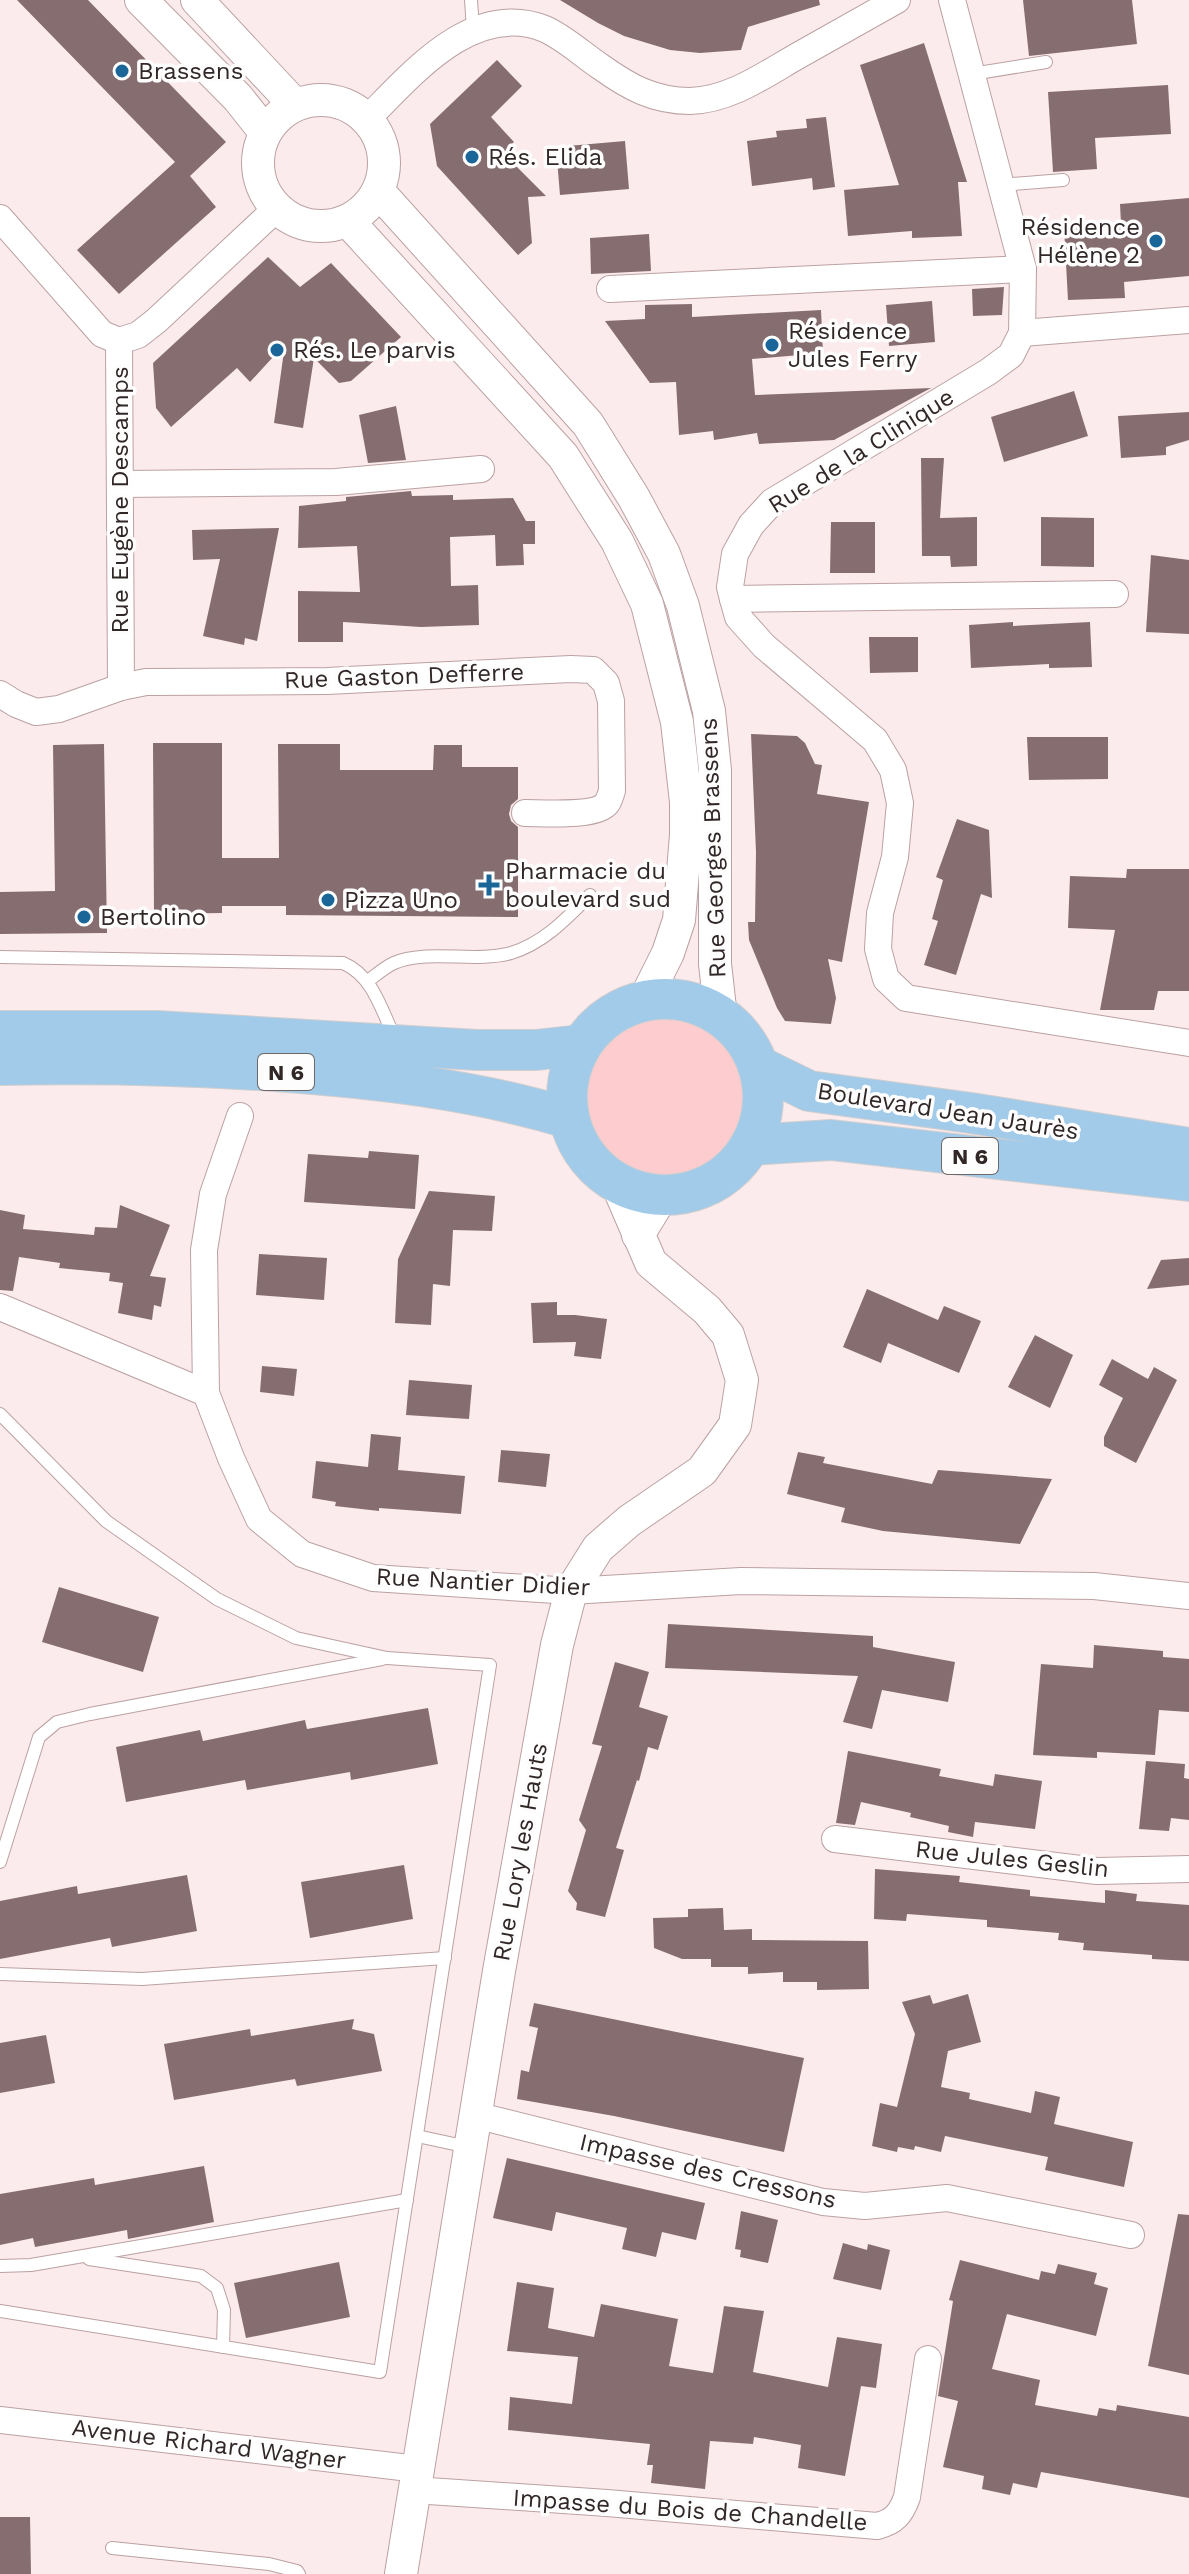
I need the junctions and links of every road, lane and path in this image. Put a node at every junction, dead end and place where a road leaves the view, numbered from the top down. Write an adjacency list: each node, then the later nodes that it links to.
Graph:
1 (141, 0): 11 (street)
2 (197, 0): 9 (street)
3 (471, 0): 6 (lane)
4 (897, 0): 6 (street)
5 (952, 0): 8 (street)
6 (473, 29): 10 (street)
7 (1046, 62): 8 (lane)
8 (972, 74): 13 (street)
9 (295, 105): 10 (street); 11 (street)
10 (367, 119): 14 (street)
11 (265, 132): 15 (street)
12 (1063, 180): 13 (lane)
13 (1001, 185): 18 (street)
14 (378, 191): 17 (street); 34 (street, Rue Georges Brassens)
15 (276, 209): 17 (street); 22 (street)
16 (0, 218): 22 (street, Rue Eugène Descamps)
17 (348, 221): 33 (street, Rue Georges Brassens)
18 (1023, 269): 19 (street); 21 (street)
19 (610, 289)
20 (1189, 320): 21 (street)
21 (1022, 333): 26 (street, Rue de la Clinique)
22 (119, 341): 24 (street, Rue Eugène Descamps)
23 (481, 469): 24 (street)
24 (121, 484): 27 (street, Rue Eugène Descamps)
25 (1115, 594): 26 (street)
26 (733, 599): 36 (street)
27 (121, 687): 28 (street, Rue Gaston Defferre); 29 (street, Rue Gaston Defferre)
28 (0, 694)
29 (525, 813)
30 (590, 895): 32 (lane)
31 (0, 957): 32 (lane)
32 (368, 981): 38 (lane)
33 (644, 1001): 34 (main road); 37 (main road)
34 (721, 1017): 40 (main road)
35 (0, 1031): 38 (main road, N 6)
36 (1189, 1043)
37 (581, 1045): 38 (main road, N 6); 42 (main road)
38 (399, 1047)
39 (0, 1065): 42 (main road, N 6)
40 (758, 1066): 43 (main road); 44 (main road, Boulevard Jean Jaurès / N 6)
41 (240, 1116): 50 (street, Rue Nantier Didier)
42 (568, 1118): 46 (main road)
43 (751, 1145): 45 (main road, Boulevard Jean Jaurès / N 6); 47 (main road)
44 (1189, 1148)
45 (1189, 1181)
46 (617, 1184): 47 (main road); 48 (street, Rue Lory les Hauts)
47 (662, 1196): 48 (street)
48 (638, 1235): 52 (street, Rue Lory les Hauts)
49 (0, 1307): 50 (street)
50 (206, 1393): 52 (street, Rue Nantier Didier)
51 (0, 1414): 54 (lane)
52 (571, 1591): 53 (street, Rue Nantier Didier); 60 (street, Rue Lory les Hauts)
53 (1189, 1596)
54 (387, 1658): 56 (lane); 58 (lane)
55 (835, 1839): 57 (street, Rue Jules Geslin)
56 (0, 1862)
57 (1189, 1869)
58 (445, 1958): 59 (lane); 61 (lane)
59 (0, 1974)
60 (475, 2115): 62 (street, Rue Lory les Hauts); 64 (street, Impasse des Cressons)
61 (417, 2136): 62 (lane); 63 (lane)
62 (470, 2147): 71 (street, Rue Lory les Hauts)
63 (407, 2200): 65 (lane); 68 (lane)
64 (1131, 2235)
65 (76, 2257): 66 (lane); 68 (lane)
66 (0, 2266)
67 (0, 2311): 68 (lane)
68 (223, 2347)
69 (928, 2359): 71 (street, Impasse du Bois de Chandelle)
70 (0, 2420): 71 (street, Avenue Richard Wagner)
71 (416, 2479): 74 (street, Rue Lory les Hauts)
72 (112, 2548): 73 (lane)
73 (299, 2574)
74 (401, 2574)

